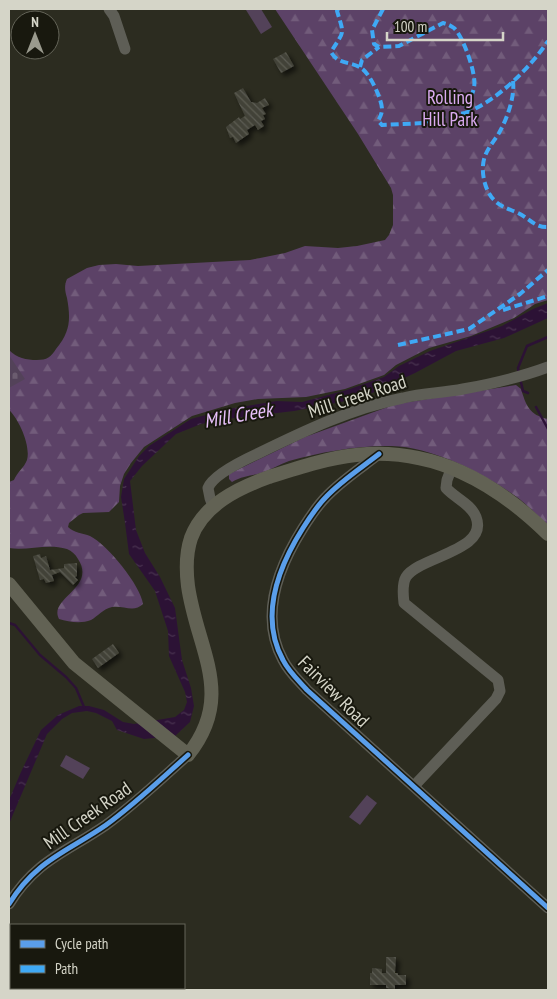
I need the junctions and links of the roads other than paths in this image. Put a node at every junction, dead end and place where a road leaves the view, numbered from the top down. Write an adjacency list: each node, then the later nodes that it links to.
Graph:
1 (109, 9): 2 (street)
2 (125, 48)
3 (548, 367): 6 (street, Mill Creek Road)
4 (379, 454): 5 (main road); 6 (main road); 10 (street, Fairview Road)
5 (452, 467): 7 (main road); 10 (street)
6 (213, 506): 9 (main road)
7 (548, 534)
8 (10, 586): 9 (main road)
9 (188, 754): 11 (street, Mill Creek Road)
10 (414, 786): 12 (street, Fairview Road)
11 (9, 904)
12 (548, 908)

